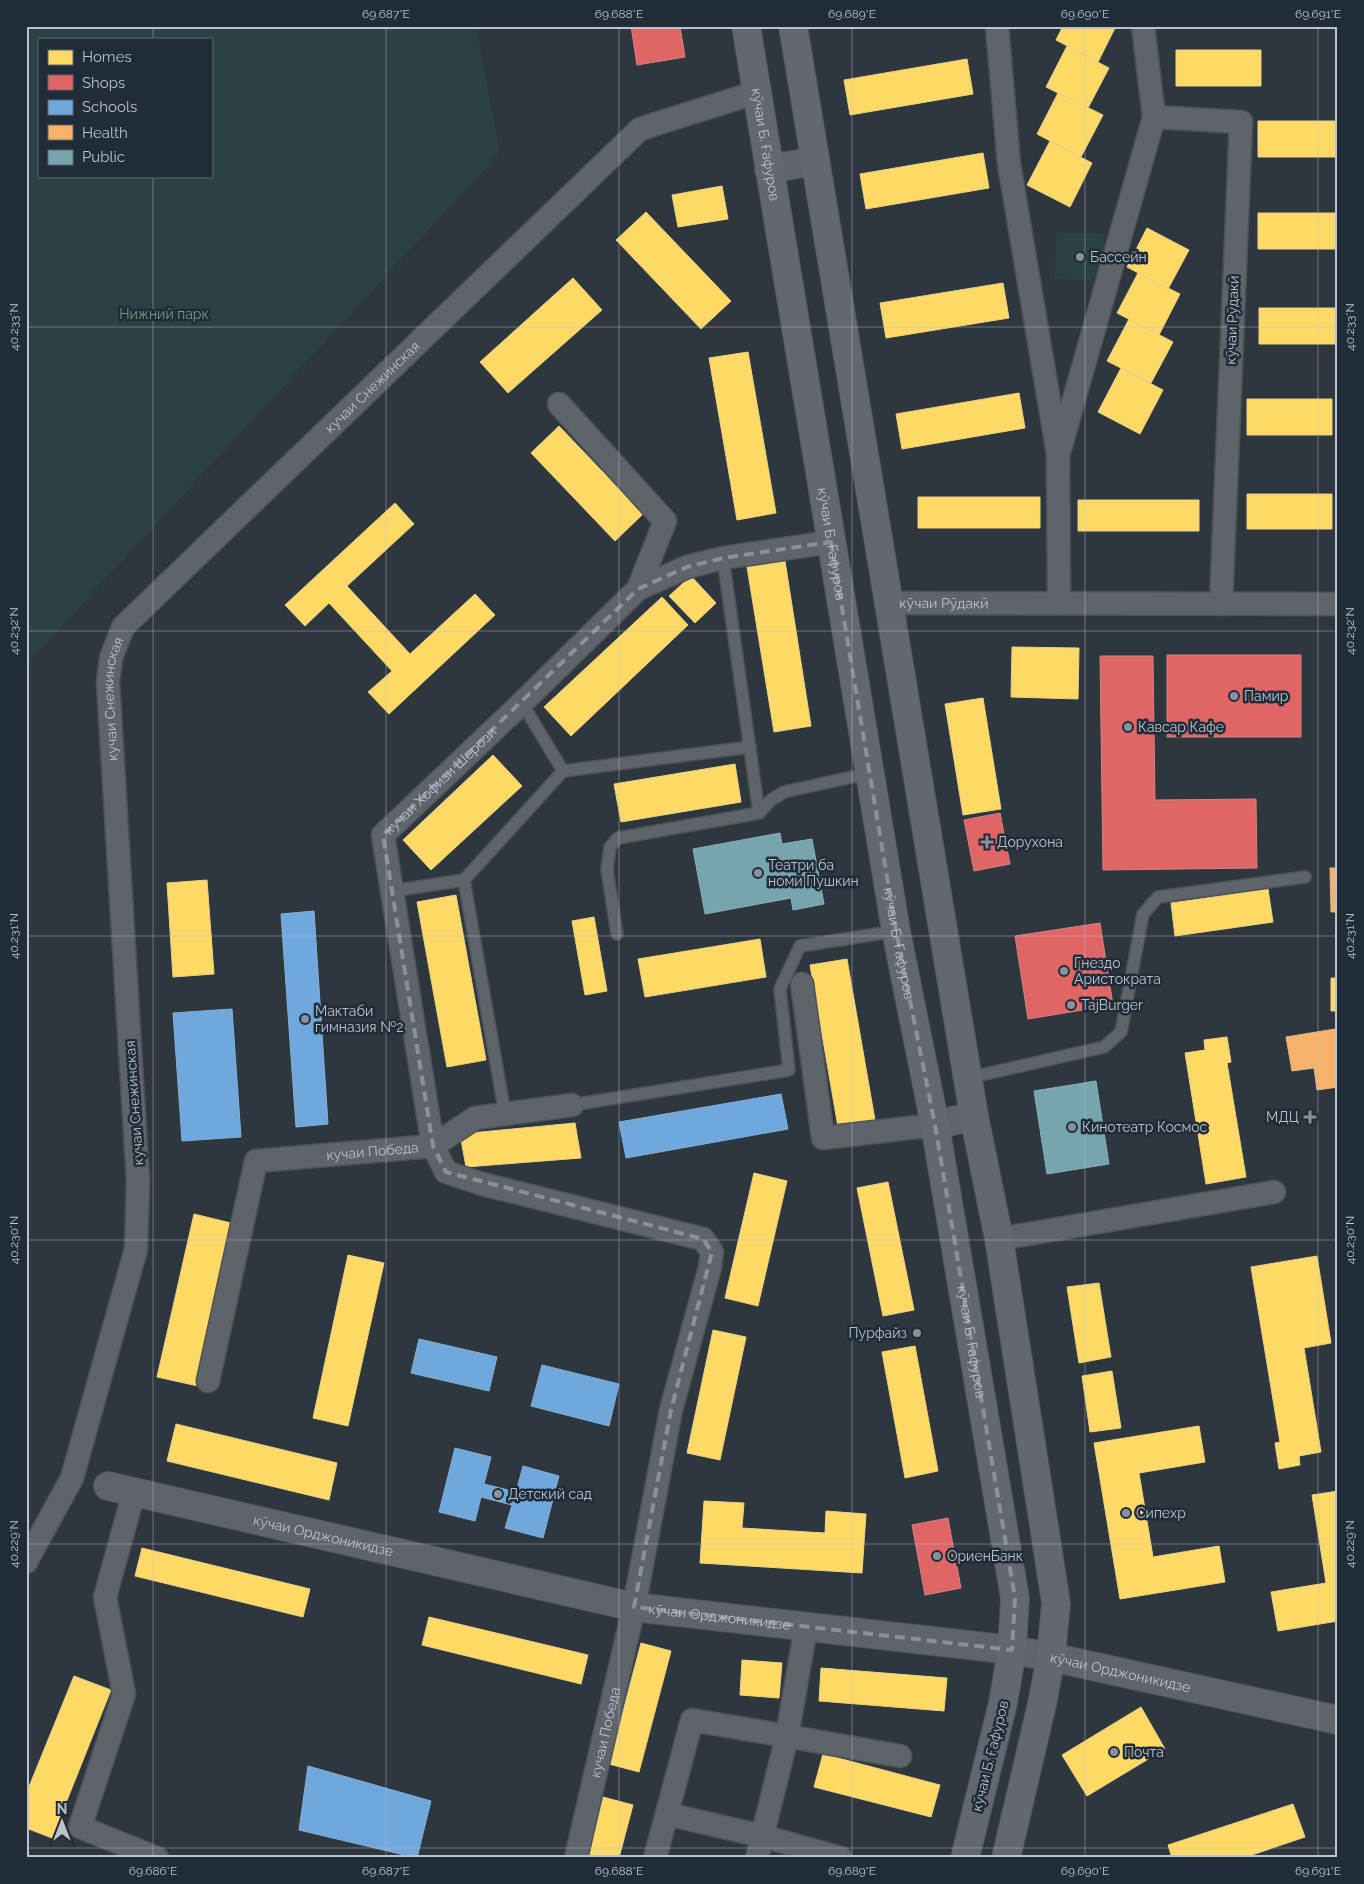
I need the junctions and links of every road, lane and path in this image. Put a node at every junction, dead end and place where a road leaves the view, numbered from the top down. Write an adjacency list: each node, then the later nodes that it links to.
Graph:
1 (746, 26): 5 (main road, кӯчаи Б. Ғафуров)
2 (792, 26): 7 (main road)
3 (997, 26): 10 (street)
4 (1143, 26): 6 (street)
5 (756, 92): 8 (main road, кӯчаи Б. Ғафуров); 40 (street, кучаи Снежинская)
6 (1154, 117): 10 (street); 16 (street, кӯчаи Рӯдакӣ)
7 (815, 161): 8 (street); 14 (main road)
8 (769, 169): 11 (main road, кӯчаи Б. Ғафуров)
9 (559, 404): 13 (street)
10 (1058, 454): 15 (street)
11 (831, 542): 12 (street); 21 (main road, кӯчаи Б. Ғафуров)
12 (724, 558): 13 (street); 19 (lane)
13 (638, 589): 18 (street, кучаи Хофизи Шерози)
14 (888, 603): 15 (street, кӯчаи Рӯдакӣ); 29 (main road)
15 (1059, 603): 16 (street, кӯчаи Рӯдакӣ)
16 (1221, 604): 17 (street, кӯчаи Рӯдакӣ)
17 (1338, 604)
18 (522, 703): 20 (lane); 25 (street, кучаи Хофизи Шерози)
19 (750, 747): 20 (lane); 22 (lane)
20 (563, 771): 24 (lane)
21 (870, 773): 22 (lane); 26 (main road, кӯчаи Б. Ғафуров)
22 (759, 813): 27 (lane)
23 (1305, 877): 29 (lane)
24 (464, 880): 25 (lane); 31 (lane)
25 (392, 891): 34 (street, кучаи Хофизи Шерози)
26 (896, 931): 30 (lane); 33 (main road, кӯчаи Б. Ғафуров)
27 (617, 934)
28 (802, 984): 33 (street)
29 (968, 1078): 32 (main road)
30 (572, 1105): 31 (street, кучаи Победа)
31 (505, 1114): 34 (street, кучаи Победа)
32 (974, 1116): 33 (street); 36 (main road)
33 (935, 1125): 43 (main road, кӯчаи Б. Ғафуров)
34 (432, 1146): 37 (street, кучаи Победа); 41 (street, кучаи Победа)
35 (1274, 1192): 36 (street)
36 (999, 1239): 44 (main road)
37 (208, 1381)
38 (108, 1486): 39 (street, кӯчаи Орджоникидзе)
39 (134, 1492): 41 (street, кӯчаи Орджоникидзе); 50 (street)
40 (26, 1562)
41 (634, 1607): 42 (street, кӯчаи Орджоникидзе); 51 (street, кучаи Победа)
42 (806, 1626): 43 (street, кӯчаи Орджоникидзе); 46 (street)
43 (1012, 1650): 44 (street, кӯчаи Орджоникидзе); 55 (main road, кӯчаи Б. Ғафуров)
44 (1050, 1657): 45 (street, кӯчаи Орджоникидзе); 56 (main road)
45 (1338, 1720)
46 (787, 1736): 47 (street); 48 (street); 49 (street)
47 (900, 1756)
48 (667, 1814): 49 (street); 52 (street)
49 (762, 1836): 53 (street); 54 (street)
50 (156, 1858)
51 (576, 1858)
52 (655, 1858)
53 (757, 1858)
54 (841, 1858)
55 (964, 1858)
56 (1006, 1858)

